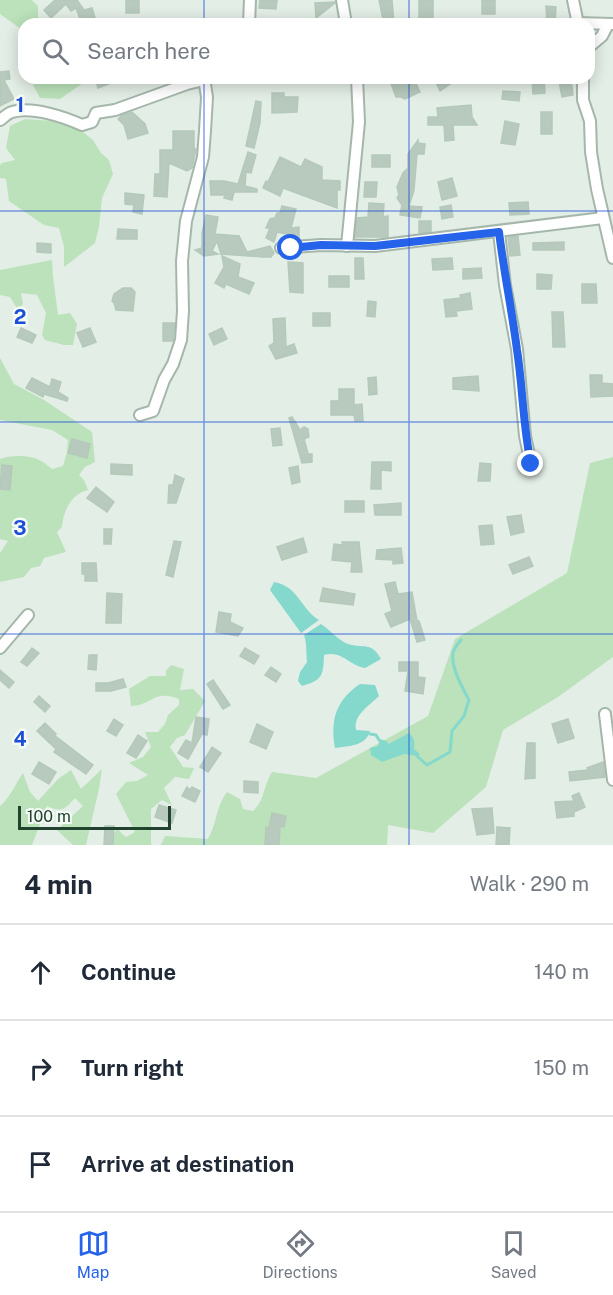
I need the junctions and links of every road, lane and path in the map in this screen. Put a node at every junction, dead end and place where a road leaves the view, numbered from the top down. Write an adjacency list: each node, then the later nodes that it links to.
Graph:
1 (250, 0): 4 (street)
2 (342, 0): 5 (street)
3 (573, 0): 6 (street)
4 (249, 18)
5 (345, 18)
6 (577, 18)
7 (595, 24): 8 (street)
8 (611, 24): 9 (street)
9 (595, 42)
10 (187, 84): 14 (street)
11 (205, 84): 20 (street)
12 (357, 84): 17 (street)
13 (583, 84): 15 (street)
14 (0, 120)
15 (603, 218): 16 (street); 19 (street)
16 (499, 232): 17 (street); 21 (street)
17 (347, 246): 18 (street)
18 (281, 248)
19 (613, 258)
20 (140, 415)
21 (531, 464)
22 (28, 615): 23 (street)
23 (0, 648)
24 (605, 714): 25 (street)
25 (613, 780)

